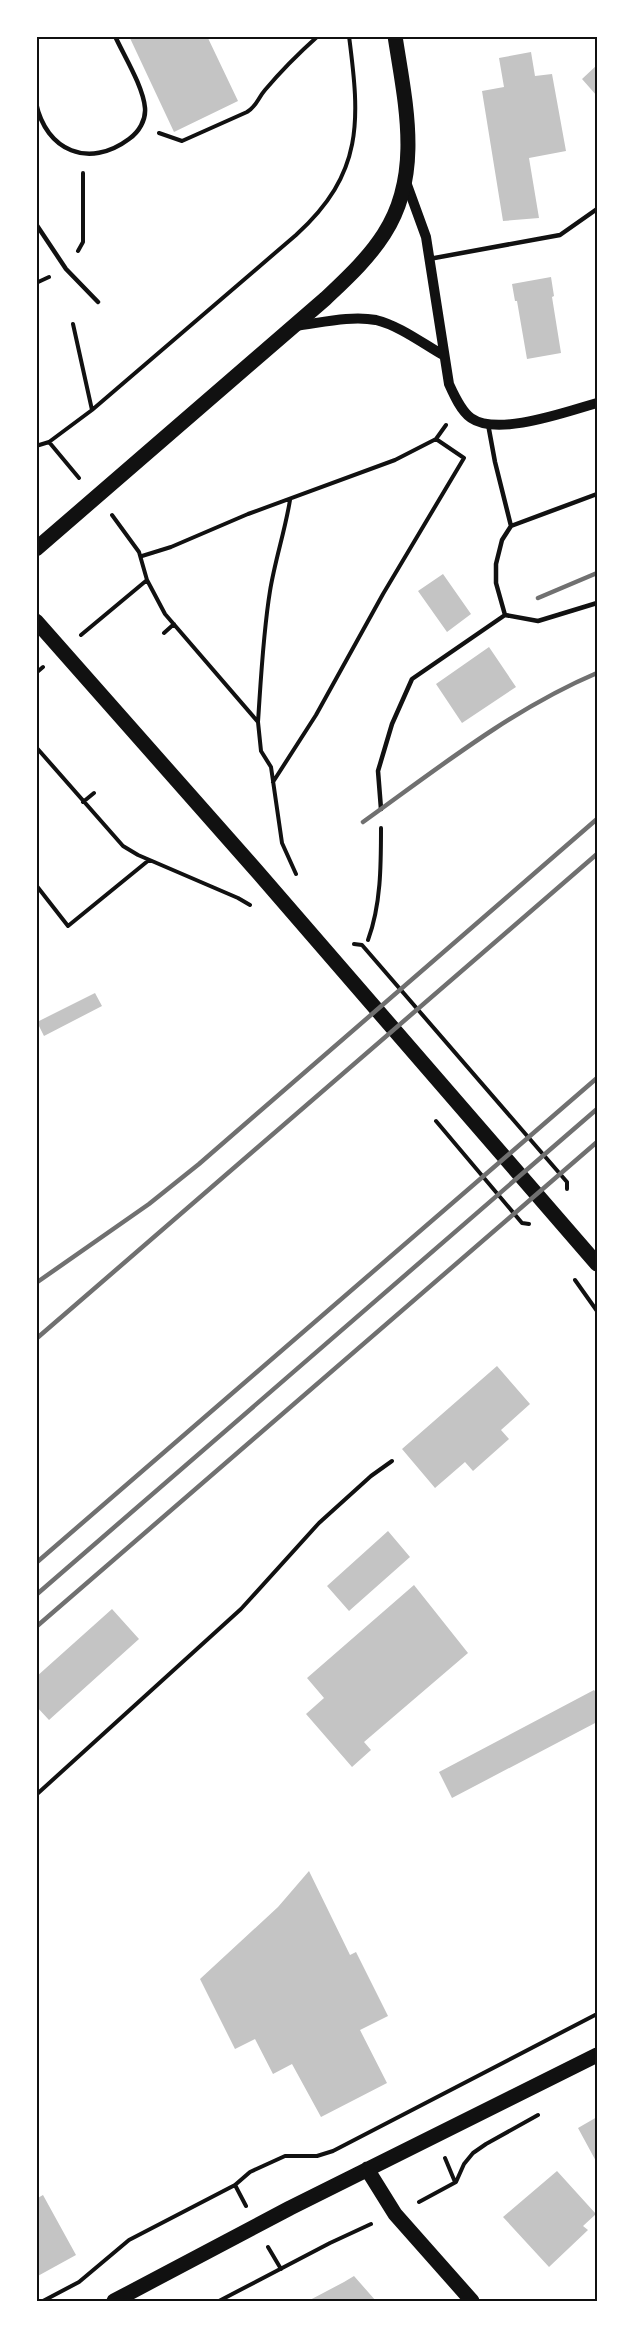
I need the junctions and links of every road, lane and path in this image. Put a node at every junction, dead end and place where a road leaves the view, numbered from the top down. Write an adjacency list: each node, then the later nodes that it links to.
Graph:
1 (115, 36): 6 (lane)
2 (318, 36): 6 (path)
3 (349, 36): 18 (path)
4 (395, 36): 8 (main road)
5 (36, 103): 7 (lane)
6 (140, 127): 7 (lane)
7 (83, 154): 11 (path)
8 (406, 182): 12 (street); 15 (main road)
9 (597, 210): 12 (lane)
10 (36, 224): 13 (lane)
11 (83, 242)
12 (429, 259): 16 (street)
13 (98, 302)
14 (73, 324): 18 (path)
15 (295, 326): 16 (street); 26 (main road)
16 (443, 355): 19 (street)
17 (597, 404): 19 (street)
18 (92, 410): 22 (path)
19 (488, 424): 25 (lane)
20 (441, 433): 21 (path)
21 (436, 440): 24 (path); 36 (path)
22 (36, 447)
23 (597, 494): 25 (lane)
24 (290, 500): 27 (path); 34 (path)
25 (511, 526): 30 (lane)
26 (36, 549)
27 (147, 580): 28 (path); 32 (path)
28 (127, 597)
29 (597, 603): 30 (lane)
30 (505, 615): 39 (lane)
31 (36, 621): 47 (main road)
32 (174, 624): 33 (path); 34 (path)
33 (164, 633)
34 (258, 722): 36 (path)
35 (36, 747): 38 (path)
36 (273, 783): 41 (path)
37 (94, 793): 38 (path)
38 (83, 802): 40 (path)
39 (381, 809): 44 (path)
40 (149, 860): 42 (path); 43 (path)
41 (296, 875)
42 (36, 885)
43 (254, 908)
44 (368, 940)
45 (352, 943): 46 (path)
46 (568, 1193)
47 (597, 1264)
48 (392, 1461): 49 (path)
49 (36, 1795)
50 (597, 2014): 56 (path)
51 (597, 2055): 53 (main road)
52 (541, 2114): 54 (path)
53 (367, 2169): 57 (main road); 59 (main road)
54 (432, 2196)
55 (358, 2230): 58 (path)
56 (43, 2301)
57 (114, 2301)
58 (219, 2301)
59 (472, 2301)

